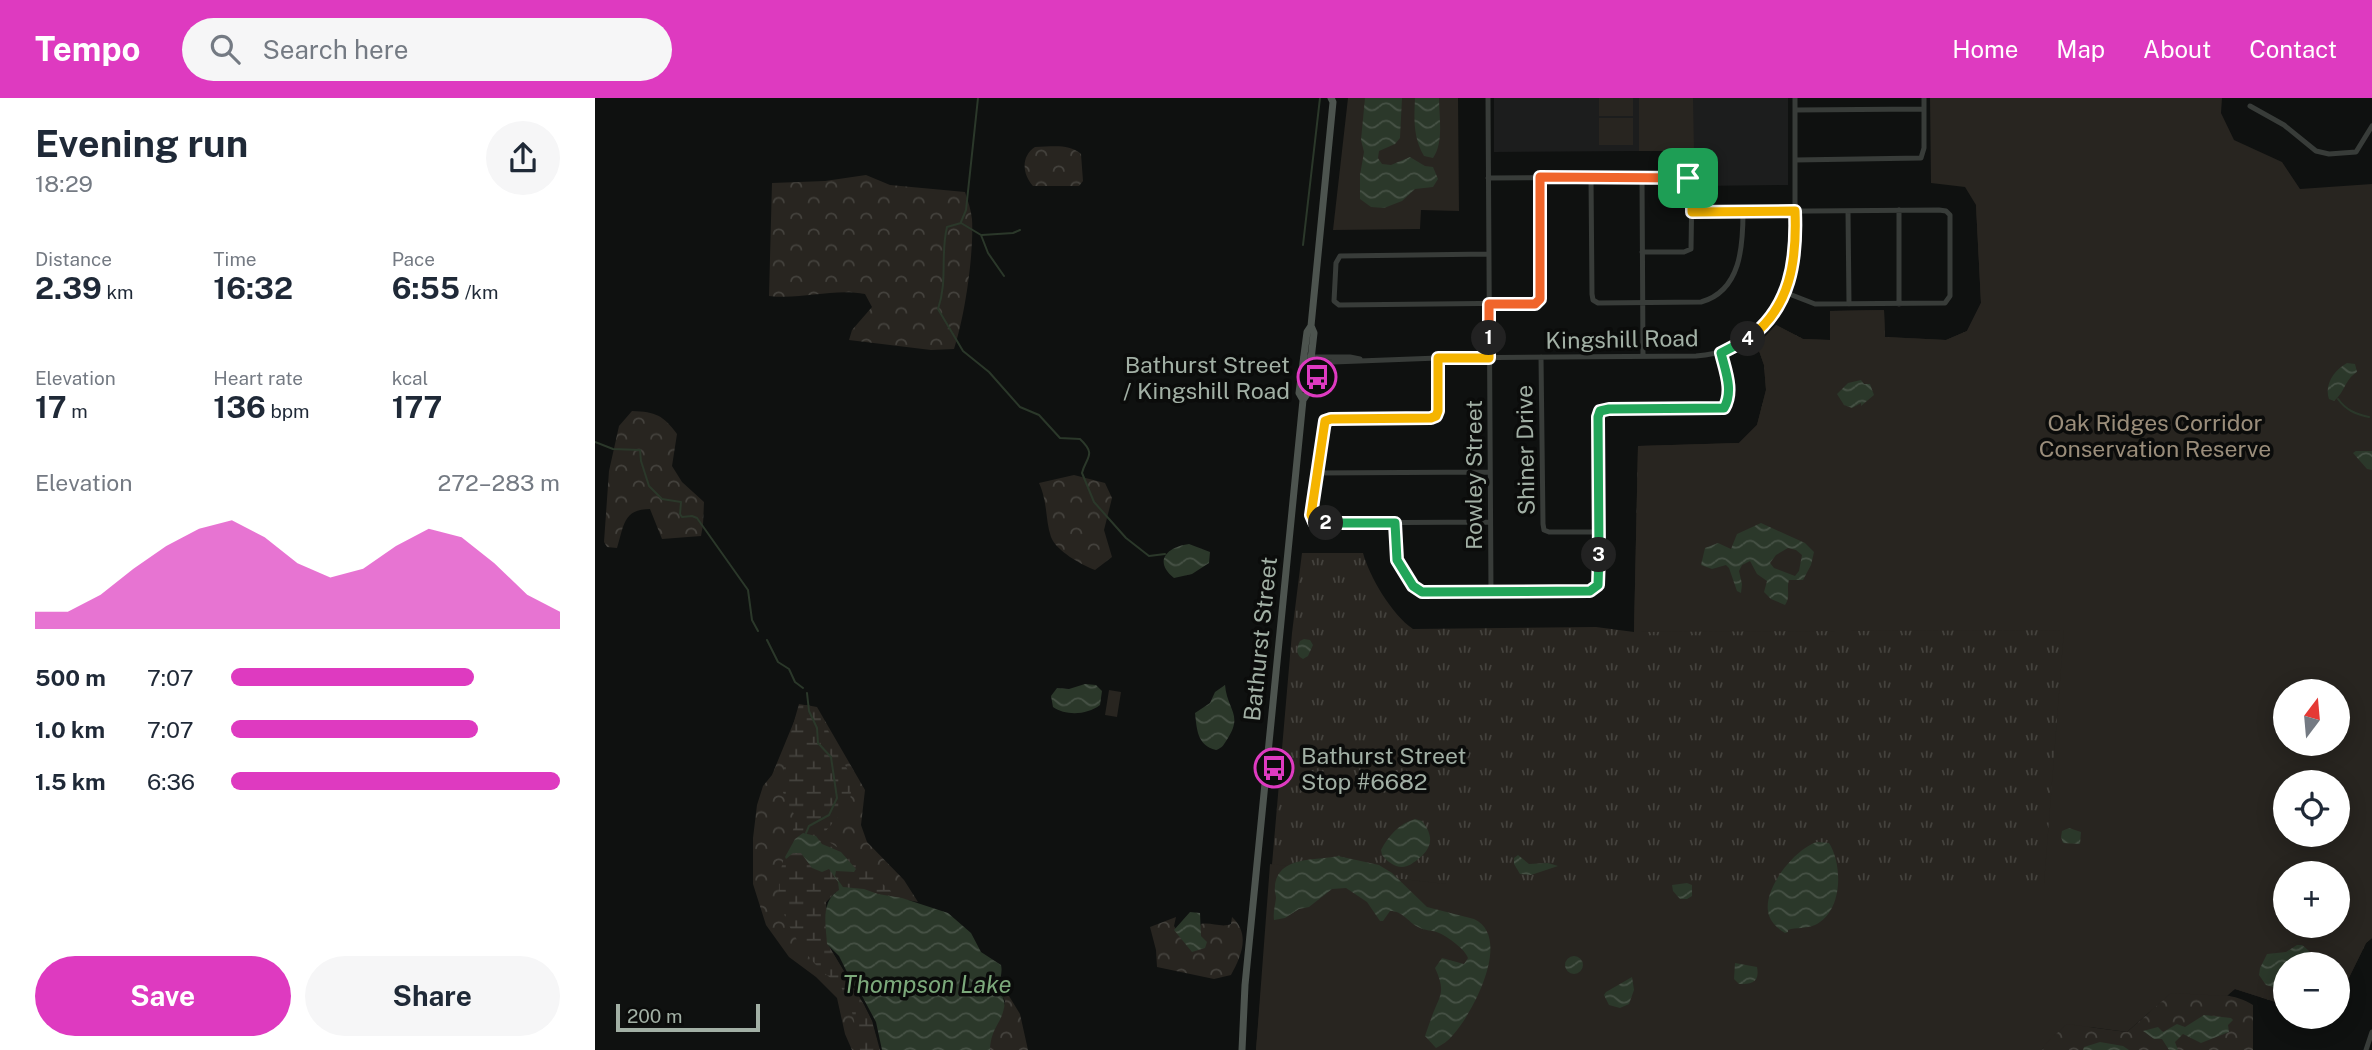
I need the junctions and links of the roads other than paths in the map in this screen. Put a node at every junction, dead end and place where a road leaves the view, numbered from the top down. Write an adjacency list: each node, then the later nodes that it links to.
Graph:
1 (1487, 98): 13 (street, Rowley Street)
2 (1795, 98): 7 (street, Kingshill Road)
3 (1924, 98): 6 (street)
4 (1334, 99): 31 (main road, Bathurst Street)
5 (2250, 106): 8 (street)
6 (1924, 109): 7 (street); 9 (street)
7 (1795, 110): 9 (street, Kingshill Road)
8 (2372, 126)
9 (1795, 160): 15 (street, Kingshill Road)
10 (1540, 177): 11 (street); 13 (street); 23 (street)
11 (1591, 177): 12 (street); 22 (street)
12 (1642, 177): 17 (street); 19 (street)
13 (1488, 178): 20 (street, Rowley Street)
14 (1899, 210): 16 (street); 25 (street); 25 (street)
15 (1795, 211): 16 (street); 18 (street); 21 (street, Kingshill Road)
16 (1848, 211): 24 (street)
17 (1692, 212): 18 (street); 19 (street)
18 (1742, 212): 22 (street)
19 (1642, 252): 22 (street)
20 (1489, 254): 23 (street, Rowley Street); 23 (street)
21 (1784, 292): 24 (street); 26 (street, Kingshill Road)
22 (1642, 303): 27 (street)
23 (1489, 304): 30 (street, Rowley Street)
24 (1849, 304): 25 (street)
25 (1899, 304)
26 (1721, 353): 27 (street, Kingshill Road); 36 (street)
27 (1643, 356): 28 (street, Kingshill Road)
28 (1541, 357): 30 (street, Kingshill Road); 36 (street, Shiner Drive)
29 (1438, 358): 30 (street, Kingshill Road); 31 (street, Kingshill Road); 33 (street)
30 (1489, 358): 32 (street, Rowley Street)
31 (1307, 360): 39 (main road, Bathurst Street)
32 (1490, 472): 33 (street); 34 (street, Rowley Street)
33 (1316, 473): 35 (street)
34 (1490, 522): 35 (street); 37 (street, Rowley Street)
35 (1395, 523): 37 (street)
36 (1598, 532): 37 (street)
37 (1491, 592)
38 (2372, 1032): 40 (street)
39 (1242, 1050)
40 (2366, 1050)

